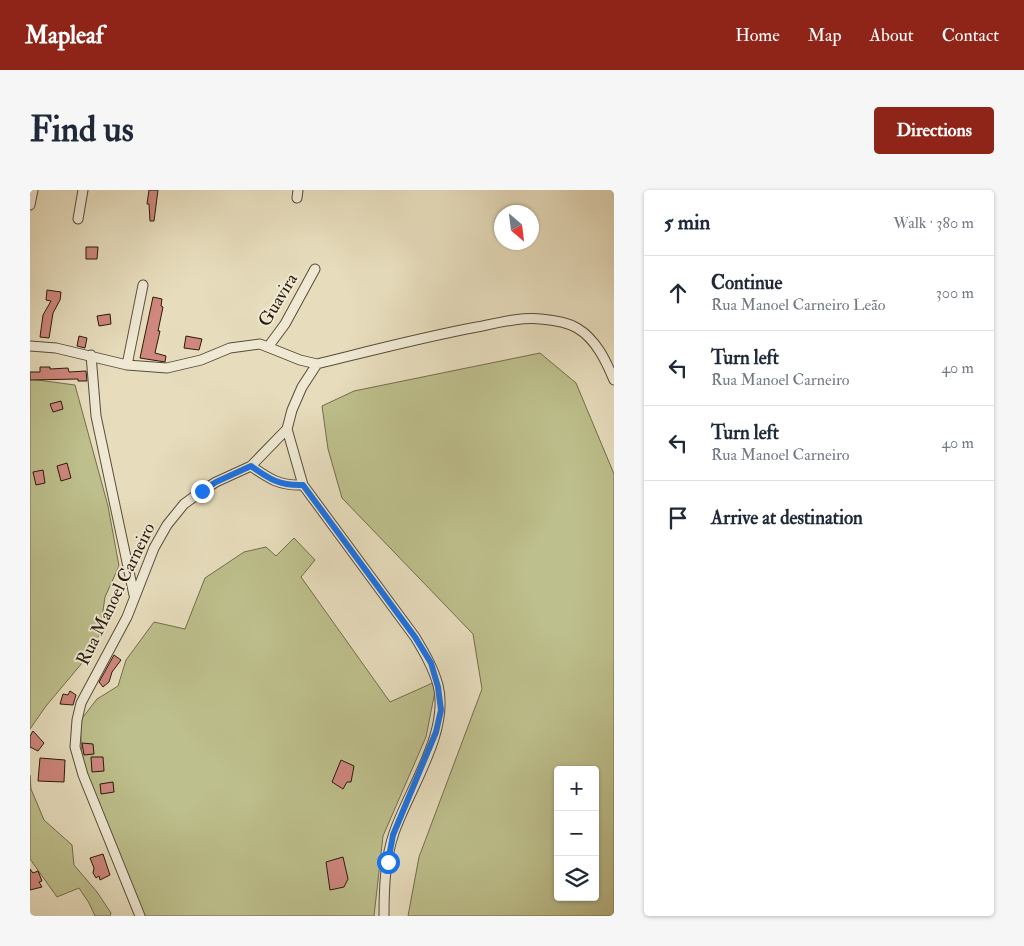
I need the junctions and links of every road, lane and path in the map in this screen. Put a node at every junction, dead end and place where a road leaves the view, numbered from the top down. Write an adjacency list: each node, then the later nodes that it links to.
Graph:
1 (33, 190): 3 (street)
2 (83, 190): 4 (street)
3 (30, 205)
4 (78, 219)
5 (315, 269): 8 (street, Guavira)
6 (143, 285): 11 (street)
7 (30, 346): 9 (street)
8 (268, 347): 10 (street); 11 (street)
9 (91, 356): 11 (street); 16 (street)
10 (317, 364): 12 (street); 13 (street)
11 (127, 365)
12 (614, 380)
13 (287, 429): 14 (street, Rua Manoel Carneiro); 15 (street)
14 (251, 466): 15 (street); 16 (street, Rua Manoel Carneiro)
15 (303, 485): 18 (street)
16 (134, 595): 17 (street, Rua Manoel Carneiro)
17 (140, 916)
18 (384, 916)

